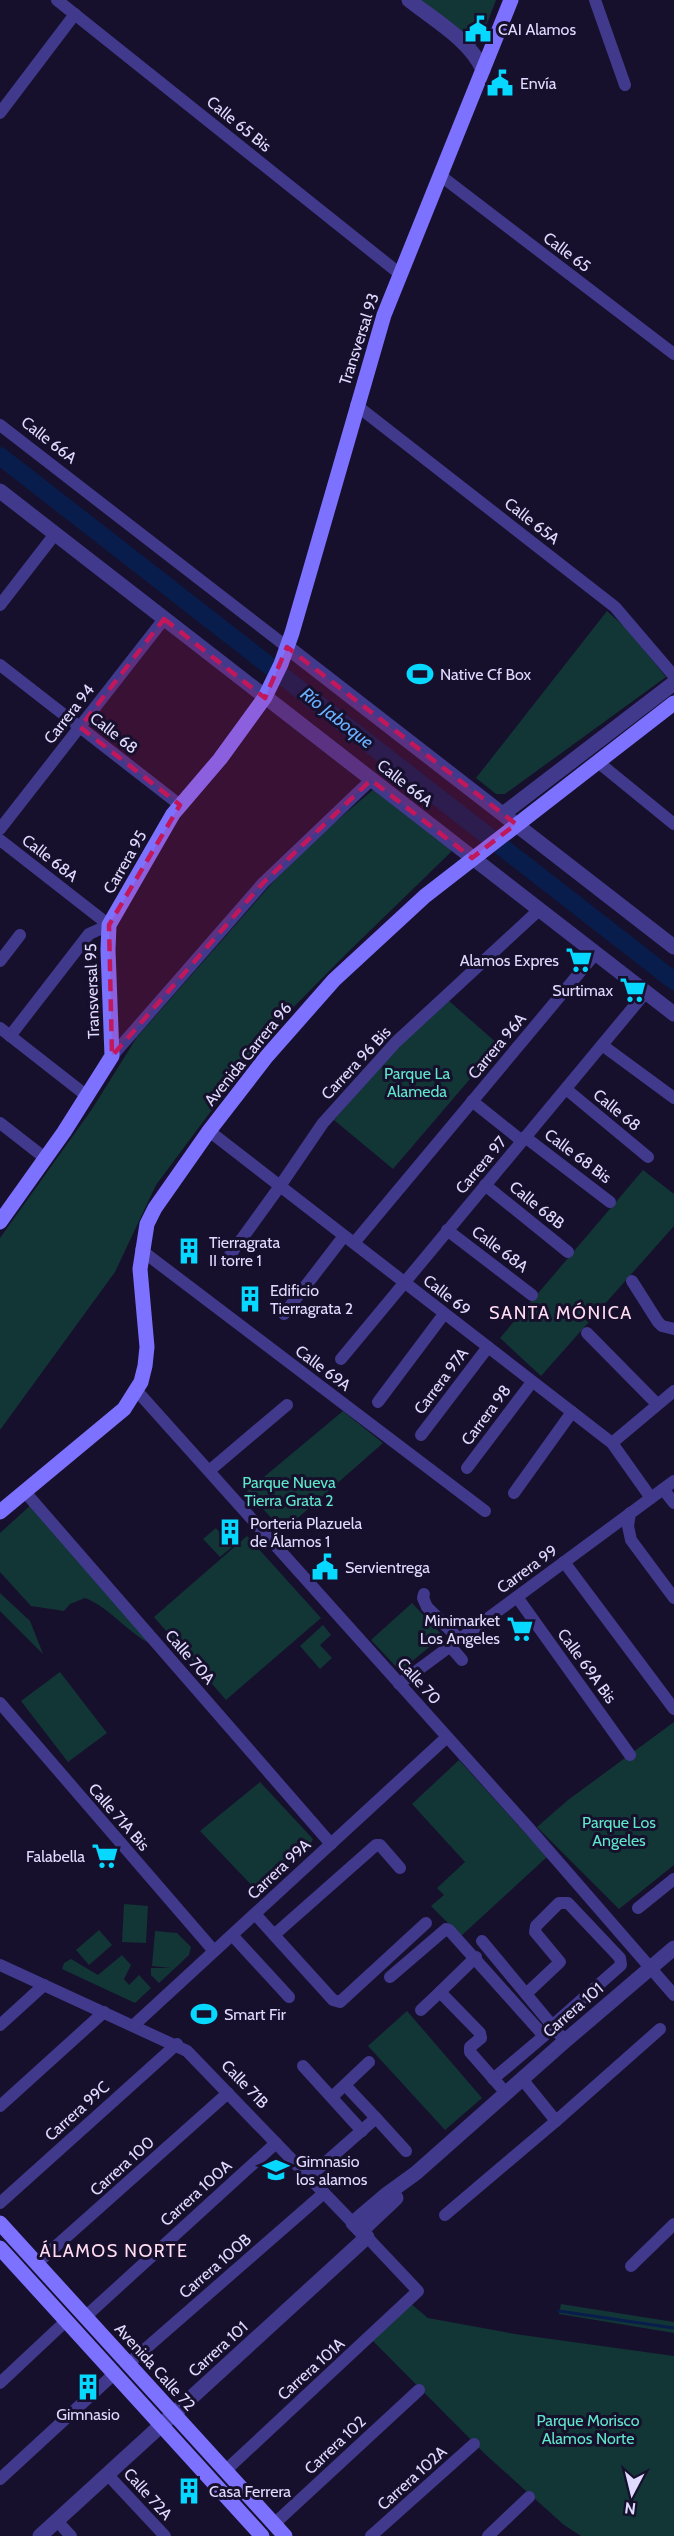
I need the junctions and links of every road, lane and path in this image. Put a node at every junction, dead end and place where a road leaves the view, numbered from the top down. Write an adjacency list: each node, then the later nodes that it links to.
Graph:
1 (57, 0): 5 (street, Calle 65 Bis)
2 (409, 0): 6 (street)
3 (511, 0): 6 (main road, Transversal 93)
4 (595, 0): 7 (street)
5 (75, 14): 8 (street); 10 (street, Calle 65 Bis)
6 (483, 70): 9 (main road, Transversal 93)
7 (625, 85)
8 (0, 113)
9 (441, 176): 10 (main road, Transversal 93); 11 (street, Calle 65)
10 (400, 274): 12 (main road, Transversal 93)
11 (674, 354)
12 (356, 405): 18 (main road, Transversal 93); 20 (street, Calle 65A)
13 (0, 424): 18 (street, Calle 66A)
14 (0, 491): 15 (street, Calle 66A)
15 (55, 534): 16 (street); 17 (street, Calle 66A)
16 (0, 605)
17 (164, 619): 22 (street, Calle 66A); 24 (street, Carrera 94)
18 (287, 647): 22 (main road, Transversal 93); 28 (street, Calle 66A)
19 (0, 665): 24 (street, Calle 68)
20 (674, 676)
21 (674, 683): 28 (street)
22 (267, 693): 26 (street, Calle 66A); 27 (main road, Carrera 95)
23 (674, 703): 25 (main road, Avenida Carrera 96)
24 (80, 727): 27 (street, Calle 68); 30 (street, Carrera 94)
25 (598, 762): 29 (street); 31 (main road, Avenida Carrera 96)
26 (371, 780): 33 (street, Calle 66A); 44 (street)
27 (180, 805): 35 (main road, Carrera 95)
28 (503, 814): 31 (street, Calle 66A)
29 (674, 824)
30 (0, 829)
31 (511, 829): 33 (main road, Avenida Carrera 96); 37 (street, Calle 66A)
32 (0, 840): 35 (street, Calle 68A)
33 (475, 856): 34 (street, Calle 66A); 50 (main road, Avenida Carrera 96)
34 (539, 909): 38 (street, Calle 66A); 55 (street, Carrera 96 Bis)
35 (109, 925): 42 (street, Carrera 95); 44 (main road, Transversal 95)
36 (20, 935): 39 (street)
37 (674, 947)
38 (596, 953): 40 (street, Calle 66A); 48 (street, Carrera 96A)
39 (0, 961)
40 (646, 992): 41 (street, Calle 66A); 43 (street, Carrera 97)
41 (674, 1014)
42 (5, 1032): 46 (street)
43 (603, 1045): 45 (street, Carrera 97); 47 (street)
44 (112, 1056): 46 (main road)
45 (566, 1089): 51 (street, Carrera 97); 52 (street, Calle 68)
46 (87, 1096): 53 (main road)
47 (674, 1098)
48 (472, 1101): 51 (street, Calle 68 Bis); 59 (street, Carrera 96A)
49 (0, 1123): 53 (street)
50 (209, 1131): 55 (street, Calle 69); 60 (main road, Avenida Carrera 96)
51 (523, 1139): 54 (street, Carrera 97); 56 (street, Calle 68 Bis)
52 (648, 1157)
53 (45, 1158): 57 (main road)
54 (485, 1185): 58 (street, Carrera 97); 61 (street, Calle 68B)
55 (280, 1186): 59 (street, Calle 69); 62 (street, Carrera 96 Bis)
56 (610, 1202)
57 (0, 1220)
58 (447, 1230): 64 (street, Carrera 97); 65 (street, Calle 68A)
59 (349, 1240): 64 (street, Calle 69); 66 (street, Carrera 96A)
60 (141, 1250): 73 (main road, Avenida Carrera 96); 89 (street, Calle 69A)
61 (568, 1252)
62 (225, 1262)
63 (632, 1281): 68 (street)
64 (404, 1282): 67 (street, Calle 69); 71 (street, Carrera 97)
65 (532, 1294)
66 (284, 1314)
67 (444, 1314): 70 (street, Calle 69); 75 (street)
68 (674, 1329)
69 (587, 1333): 76 (street)
70 (488, 1347): 72 (street, Calle 69); 79 (street, Carrera 97A)
71 (341, 1359)
72 (532, 1382): 78 (street, Calle 69); 81 (street, Carrera 98)
73 (137, 1391): 82 (street, Calle 70); 85 (main road, Avenida Carrera 96)
74 (674, 1391): 76 (street)
75 (378, 1402)
76 (657, 1404): 80 (street)
77 (287, 1405): 82 (street)
78 (572, 1412): 80 (street, Calle 69); 86 (street)
79 (421, 1435)
80 (612, 1443): 87 (street, Calle 69)
81 (467, 1468)
82 (209, 1472): 98 (street, Calle 70)
83 (674, 1481): 84 (street, Carrera 99)
84 (663, 1489): 87 (street, Carrera 99); 88 (street)
85 (25, 1492): 90 (main road, Avenida Carrera 96); 103 (street, Calle 70A)
86 (514, 1493)
87 (651, 1498): 91 (street, Carrera 99)
88 (674, 1503)
89 (485, 1511)
90 (0, 1512)
91 (630, 1513): 92 (street, Carrera 99); 95 (street)
92 (564, 1562): 94 (street, Carrera 99); 100 (street)
93 (424, 1594): 96 (street)
94 (517, 1597): 96 (street, Carrera 99); 102 (street, Calle 69A Bis)
95 (674, 1598)
96 (454, 1643): 97 (street); 98 (street, Carrera 99)
97 (462, 1660)
98 (399, 1684): 101 (street, Calle 70)
99 (0, 1703): 113 (street, Calle 71A Bis)
100 (674, 1708)
101 (447, 1737): 103 (street, Carrera 99A); 116 (street, Calle 70)
102 (630, 1755)
103 (331, 1844): 107 (street, Carrera 99A)
104 (400, 1868): 110 (street)
105 (674, 1879): 106 (street)
106 (638, 1908)
107 (255, 1914): 109 (street, Carrera 99A); 110 (street)
108 (426, 1923): 110 (street)
109 (232, 1935): 113 (street, Carrera 99A); 122 (street)
110 (274, 1935)
111 (482, 1941): 120 (street)
112 (674, 1948): 116 (street, Carrera 101)
113 (214, 1951): 126 (street, Carrera 99A)
114 (476, 1957): 117 (street); 119 (street); 133 (street)
115 (0, 1965): 118 (street, Calle 71B)
116 (650, 1968): 121 (street, Calle 70); 129 (street, Carrera 101)
117 (390, 1977)
118 (44, 1985): 124 (street, Calle 71B); 125 (street)
119 (440, 1992): 123 (street); 133 (street)
120 (526, 1994): 127 (street); 127 (street)
121 (674, 1995)
122 (289, 1997)
123 (421, 2010)
124 (104, 2012): 126 (street, Calle 71B); 139 (street)
125 (0, 2025)
126 (134, 2025): 130 (street, Calle 71B)
127 (553, 2025): 129 (street)
128 (660, 2029): 141 (street)
129 (565, 2041): 134 (street, Carrera 101)
130 (177, 2044): 136 (street, Calle 71B); 147 (street, Carrera 99C)
131 (369, 2062): 135 (street)
132 (303, 2066): 138 (street)
133 (493, 2079): 137 (street)
134 (522, 2079): 137 (street, Carrera 101); 141 (street)
135 (345, 2085): 138 (street); 140 (street)
136 (228, 2092): 143 (street, Calle 71B); 153 (street, Carrera 100)
137 (506, 2093): 151 (street, Carrera 101)
138 (332, 2097): 142 (street)
139 (0, 2106)
140 (376, 2118): 142 (street); 144 (street)
141 (556, 2121): 148 (street)
142 (362, 2131): 145 (street)
143 (276, 2143): 145 (street, Calle 71B); 156 (street, Carrera 100A)
144 (406, 2151)
145 (309, 2177): 146 (street, Calle 71B)
146 (324, 2193): 151 (street, Calle 71B); 158 (street, Carrera 100B)
147 (0, 2203)
148 (445, 2216)
149 (0, 2223): 153 (main road, Avenida Calle 72)
150 (674, 2224): 154 (street)
151 (360, 2231): 155 (street, Calle 71B); 162 (street, Carrera 101)
152 (2, 2257): 157 (main road)
153 (37, 2263): 156 (main road, Avenida Calle 72)
154 (631, 2266)
155 (418, 2291): 165 (street, Carrera 101A)
156 (85, 2316): 158 (main road, Avenida Calle 72)
157 (66, 2321): 159 (main road); 160 (street)
158 (128, 2364): 162 (main road, Avenida Calle 72)
159 (114, 2374): 163 (main road); 167 (street)
160 (0, 2383)
161 (419, 2391): 170 (street, Carrera 102)
162 (173, 2414): 163 (street, Carrera 101); 165 (main road, Avenida Calle 72)
163 (161, 2425): 166 (street, Carrera 101); 174 (main road)
164 (474, 2444): 175 (street, Carrera 102A)
165 (225, 2470): 170 (main road, Avenida Calle 72)
166 (108, 2474): 169 (street, Carrera 101); 173 (street, Calle 72A)
167 (0, 2479)
168 (529, 2497): 176 (street)
169 (57, 2521): 171 (street, Carrera 101); 172 (street)
170 (279, 2530)
171 (40, 2536)
172 (71, 2536)
173 (165, 2536)
174 (262, 2536)
175 (371, 2536)
176 (488, 2536)

